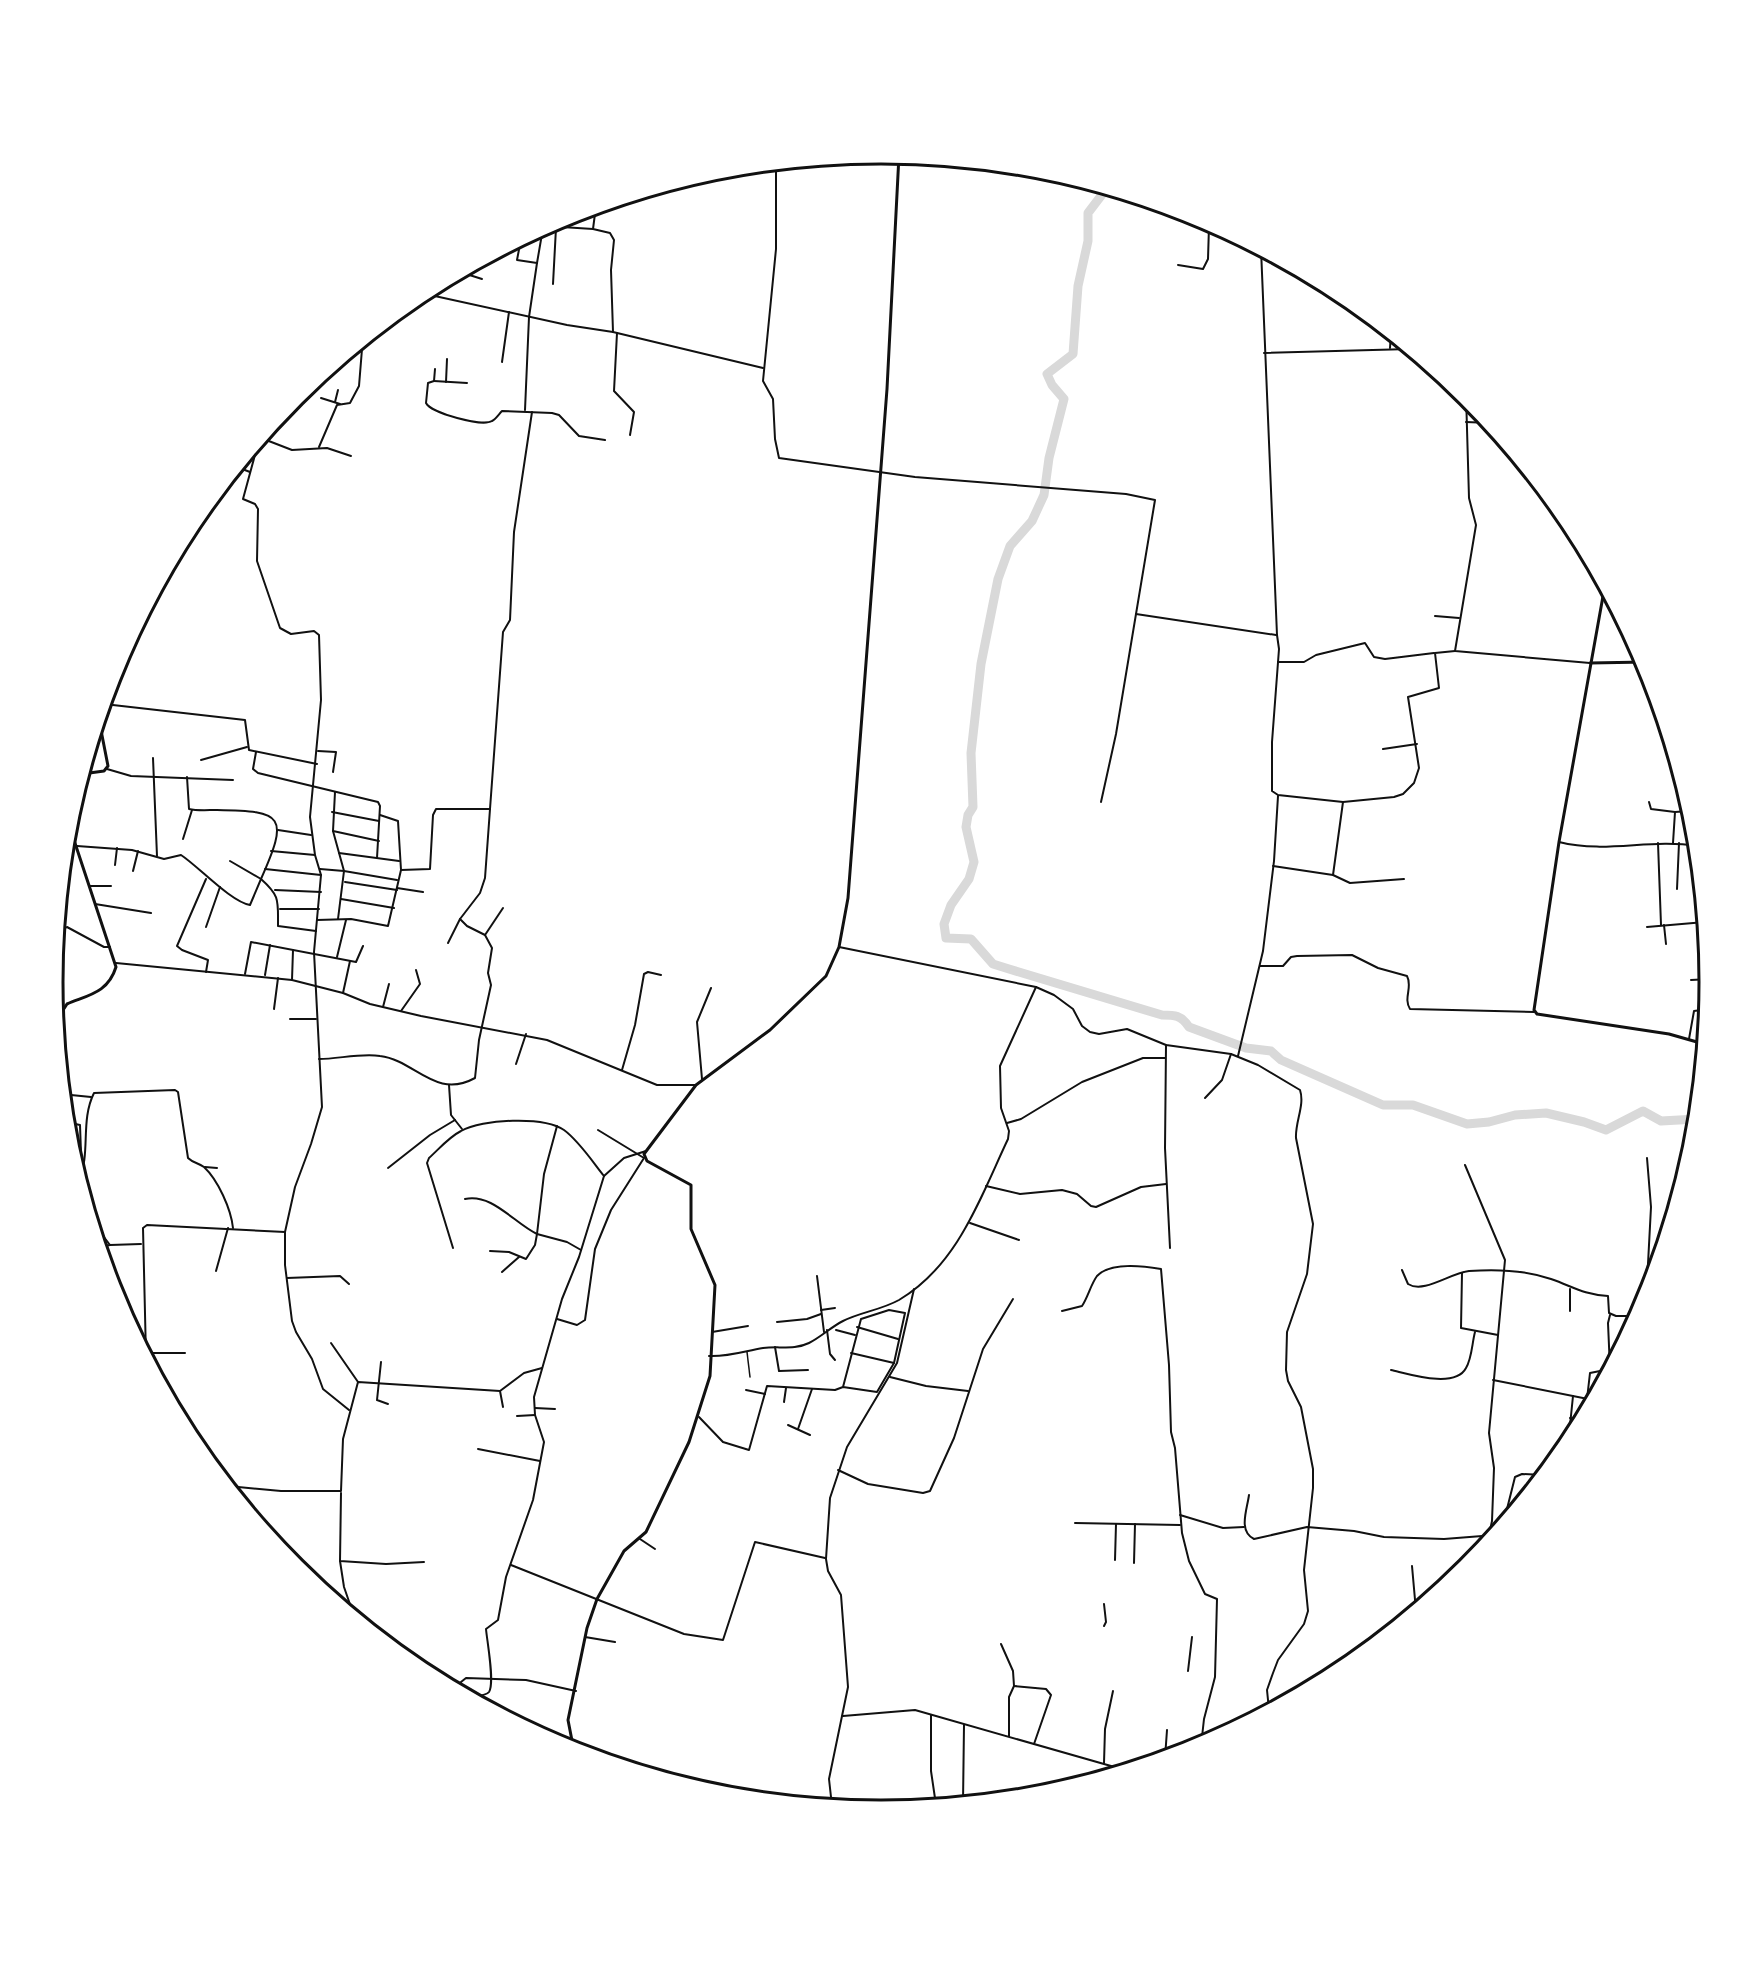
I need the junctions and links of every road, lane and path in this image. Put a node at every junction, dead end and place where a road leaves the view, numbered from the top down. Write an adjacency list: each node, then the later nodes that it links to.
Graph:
1 (899, 164): 50 (street)
2 (776, 171): 28 (street)
3 (594, 216): 5 (street)
4 (563, 228): 5 (street)
5 (593, 229): 19 (street)
6 (556, 231): 15 (street)
7 (1209, 232): 12 (street)
8 (542, 238): 11 (street)
9 (519, 248): 11 (street)
10 (1261, 257): 25 (street)
11 (537, 263): 18 (street)
12 (1179, 265)
13 (469, 275): 14 (street)
14 (482, 279)
15 (553, 284)
16 (436, 296): 17 (street)
17 (508, 312): 18 (street); 27 (street)
18 (529, 317): 19 (street); 38 (street)
19 (613, 332): 20 (street)
20 (617, 333): 28 (street); 42 (street)
21 (1390, 342): 22 (street)
22 (1390, 349): 23 (street); 25 (street)
23 (1399, 349)
24 (362, 351): 36 (street)
25 (1264, 353): 55 (street)
26 (447, 359): 31 (street)
27 (502, 362)
28 (763, 368): 50 (street)
29 (435, 369): 30 (street)
30 (434, 381): 31 (street); 38 (street)
31 (446, 382): 32 (street)
32 (467, 383)
33 (338, 390): 35 (street)
34 (321, 398): 35 (street)
35 (335, 402): 36 (street)
36 (340, 404): 45 (street)
37 (1466, 409): 40 (street)
38 (525, 410): 39 (street)
39 (532, 412): 43 (street); 83 (street)
40 (1466, 422): 41 (street); 54 (street)
41 (1479, 423)
42 (630, 435)
43 (605, 440)
44 (267, 441): 45 (street)
45 (319, 447): 47 (street)
46 (255, 456): 49 (street)
47 (351, 456)
48 (244, 470): 49 (street)
49 (250, 472): 66 (street)
50 (881, 472): 52 (street); 156 (street)
51 (1603, 596): 60 (street)
52 (1136, 614): 55 (street); 80 (street)
53 (1435, 616): 54 (street)
54 (1459, 618): 56 (street)
55 (1277, 635): 58 (street)
56 (1455, 651): 57 (street); 60 (street)
57 (1435, 653): 58 (street); 63 (street)
58 (1278, 662): 79 (street)
59 (1635, 662): 60 (street)
60 (1590, 663): 96 (street)
61 (111, 706): 64 (street)
62 (102, 733): 71 (street)
63 (1417, 744): 65 (street); 81 (street)
64 (247, 747): 67 (street); 69 (street)
65 (1383, 749)
66 (318, 751): 70 (street); 73 (street)
67 (256, 752): 70 (street); 77 (street)
68 (153, 758): 74 (street)
69 (201, 760)
70 (317, 764): 77 (street)
71 (107, 769): 72 (street); 74 (street)
72 (90, 772)
73 (333, 772)
74 (153, 776): 75 (street); 107 (street)
75 (187, 777): 76 (street); 84 (street)
76 (232, 780)
77 (314, 786): 78 (street); 92 (street)
78 (335, 792): 85 (street); 88 (street)
79 (1278, 795): 81 (street); 112 (street)
80 (1101, 802)
81 (1343, 802): 119 (street)
82 (1649, 802): 86 (street)
83 (490, 809): 115 (street); 140 (street)
84 (192, 810): 90 (street); 93 (street)
85 (332, 812): 89 (street); 91 (street)
86 (1675, 812): 87 (street); 98 (street)
87 (1682, 812)
88 (380, 815): 89 (street); 110 (street)
89 (379, 821): 94 (street)
90 (278, 830): 92 (street); 104 (street)
91 (333, 831): 94 (street); 105 (street)
92 (311, 835): 106 (street)
93 (183, 839)
94 (379, 841): 108 (street)
95 (76, 842): 101 (street)
96 (1559, 842): 97 (street); 182 (street)
97 (1658, 843): 98 (street); 145 (street)
98 (1673, 843): 99 (street)
99 (1678, 843): 100 (street); 129 (street)
100 (1688, 844)
101 (77, 846): 102 (street); 125 (street)
102 (117, 848): 103 (street); 111 (street)
103 (138, 851): 107 (street); 116 (street)
104 (271, 851): 106 (street); 113 (street)
105 (339, 853): 108 (street); 117 (street)
106 (315, 855): 114 (street)
107 (157, 856): 120 (street)
108 (377, 858): 110 (street)
109 (230, 861): 121 (street)
110 (399, 861): 115 (street)
111 (115, 865)
112 (1273, 866): 119 (street); 162 (street)
113 (265, 869): 118 (street); 121 (street)
114 (320, 869): 117 (street); 118 (street)
115 (401, 870): 123 (street)
116 (133, 871)
117 (344, 871): 123 (street); 124 (street)
118 (321, 875): 131 (street)
119 (1334, 875): 122 (street)
120 (207, 878): 127 (street); 164 (street)
121 (261, 879): 127 (street); 130 (street)
122 (1404, 879)
123 (399, 880): 128 (street)
124 (345, 882): 128 (street); 133 (street)
125 (90, 886): 126 (street); 134 (street)
126 (111, 886)
127 (220, 887): 146 (street)
128 (397, 889): 132 (street); 138 (street)
129 (1677, 889)
130 (275, 890): 131 (street); 136 (street)
131 (321, 892): 137 (street)
132 (423, 892)
133 (341, 899): 138 (street); 142 (street)
134 (95, 904): 139 (street); 155 (street)
135 (503, 908): 150 (street)
136 (278, 909): 137 (street); 149 (street)
137 (319, 909): 141 (street)
138 (394, 909): 143 (street)
139 (151, 913)
140 (460, 918): 150 (street); 151 (street)
141 (317, 920): 142 (street); 149 (street)
142 (338, 920): 143 (street)
143 (346, 920): 159 (street)
144 (1697, 923): 145 (street)
145 (1662, 925): 147 (street); 152 (street)
146 (206, 927)
147 (1647, 927)
148 (65, 928): 155 (street)
149 (316, 931): 158 (street)
150 (485, 935): 185 (street)
151 (448, 943)
152 (1666, 944)
153 (270, 945): 157 (street); 165 (street); 167 (street)
154 (363, 946): 160 (street)
155 (110, 947): 161 (street)
156 (839, 947): 174 (street); 196 (street)
157 (292, 950): 158 (street); 169 (street)
158 (314, 952): 159 (street); 173 (street)
159 (337, 957): 160 (street)
160 (350, 961): 176 (street)
161 (116, 963): 164 (street); 178 (street)
162 (1260, 966): 182 (street); 191 (street)
163 (416, 970): 181 (street)
164 (206, 972): 165 (street)
165 (245, 974): 167 (street)
166 (661, 975): 195 (street)
167 (265, 976): 168 (street)
168 (278, 978): 169 (street); 179 (street)
169 (292, 980): 173 (street)
170 (1690, 980): 171 (street)
171 (1700, 980)
172 (389, 984): 177 (street)
173 (314, 987): 176 (street); 184 (street)
174 (1036, 987): 189 (street); 203 (street)
175 (711, 988): 196 (street)
176 (343, 993): 177 (street)
177 (383, 1007): 181 (street)
178 (64, 1009)
179 (274, 1009)
180 (1699, 1010): 187 (street)
181 (401, 1011): 185 (street)
182 (1534, 1012): 187 (street)
183 (290, 1019): 184 (street)
184 (316, 1019): 193 (street)
185 (482, 1027): 186 (street); 197 (street)
186 (526, 1034): 194 (street); 195 (street)
187 (1689, 1039): 188 (street)
188 (1697, 1042)
189 (1166, 1045): 190 (street); 192 (street)
190 (1231, 1054): 191 (street); 201 (street)
191 (1238, 1056): 326 (street)
192 (1166, 1058): 203 (street); 219 (street)
193 (319, 1059): 197 (street); 225 (street)
194 (516, 1064)
195 (622, 1070): 198 (street)
196 (702, 1079): 198 (street)
197 (448, 1085): 202 (street)
198 (696, 1085): 209 (street)
199 (71, 1095): 200 (street)
200 (92, 1097): 213 (street); 215 (street)
201 (1204, 1098)
202 (455, 1120): 206 (street); 217 (street)
203 (1007, 1123): 220 (street)
204 (76, 1124): 208 (street)
205 (557, 1126): 206 (street); 218 (street); 226 (street)
206 (462, 1130): 232 (street)
207 (598, 1130): 210 (street)
208 (81, 1150)
209 (646, 1151): 210 (street); 211 (street)
210 (637, 1154): 211 (street); 218 (street)
211 (645, 1158): 255 (street); 261 (street)
212 (1647, 1158): 237 (street)
213 (84, 1164)
214 (1465, 1165): 240 (street)
215 (204, 1167): 216 (street); 224 (street)
216 (217, 1168)
217 (388, 1168)
218 (604, 1176): 234 (street)
219 (1166, 1184): 220 (street); 233 (street)
220 (986, 1186): 222 (street)
221 (465, 1199): 226 (street)
222 (970, 1223): 228 (street); 246 (street)
223 (228, 1227): 224 (street); 229 (street); 239 (street)
224 (233, 1228): 225 (street)
225 (285, 1232): 244 (street)
226 (537, 1234): 234 (street); 236 (street)
227 (103, 1236): 230 (street)
228 (1019, 1240)
229 (141, 1244): 230 (street); 266 (street)
230 (110, 1245): 231 (street)
231 (106, 1246)
232 (453, 1248)
233 (1170, 1248)
234 (581, 1250): 255 (street)
235 (490, 1251): 236 (street)
236 (519, 1257): 241 (street)
237 (1648, 1269)
238 (1402, 1270): 242 (street)
239 (216, 1271)
240 (1506, 1271): 242 (street); 247 (street); 264 (street)
241 (502, 1272)
242 (1462, 1272): 262 (street)
243 (817, 1276): 252 (street)
244 (287, 1278): 245 (street); 302 (street)
245 (349, 1284)
246 (914, 1289): 260 (street); 283 (street)
247 (1570, 1289): 251 (street); 253 (street)
248 (1014, 1299): 292 (street)
249 (835, 1308): 252 (street)
250 (1062, 1311): 320 (street)
251 (1570, 1311)
252 (821, 1312): 256 (street); 260 (street)
253 (1610, 1315): 254 (street); 274 (street)
254 (1628, 1316)
255 (556, 1319): 278 (street)
256 (777, 1322)
257 (748, 1326): 261 (street)
258 (857, 1328): 263 (street); 265 (street); 265 (street)
259 (836, 1330): 263 (street)
260 (826, 1331): 268 (street); 275 (street)
261 (712, 1332): 273 (street)
262 (1475, 1332): 264 (street); 280 (street)
263 (855, 1335): 271 (street)
264 (1498, 1335): 284 (street)
265 (899, 1339): 277 (street)
266 (145, 1340)
267 (331, 1344): 285 (street)
268 (776, 1347): 269 (street); 279 (street)
269 (747, 1351): 273 (street); 282 (lane)
270 (185, 1353): 272 (street)
271 (851, 1353): 277 (street); 287 (street)
272 (153, 1355)
273 (709, 1356): 305 (street)
274 (1609, 1356)
275 (835, 1360)
276 (381, 1362): 286 (street)
277 (894, 1363): 287 (street)
278 (542, 1367): 291 (street); 300 (street)
279 (808, 1370)
280 (1391, 1370)
281 (1601, 1371): 294 (street)
282 (750, 1377)
283 (890, 1377): 292 (street); 314 (street)
284 (1493, 1380): 295 (street); 327 (street)
285 (358, 1382): 286 (street); 302 (street)
286 (380, 1383): 291 (street); 298 (street)
287 (843, 1387): 289 (street)
288 (786, 1388): 289 (street); 293 (street); 297 (street)
289 (812, 1389): 310 (street)
290 (746, 1390): 293 (street)
291 (500, 1391): 299 (street)
292 (968, 1391): 314 (street)
293 (765, 1394): 305 (street)
294 (1587, 1395)
295 (1573, 1396): 296 (street); 306 (street)
296 (1585, 1399)
297 (784, 1402)
298 (388, 1404)
299 (503, 1407)
300 (535, 1408): 301 (street); 303 (street)
301 (555, 1409)
302 (349, 1411): 317 (street)
303 (535, 1415): 304 (street); 313 (street)
304 (517, 1416)
305 (699, 1417): 329 (street)
306 (1570, 1418): 307 (street); 309 (street)
307 (1573, 1419)
308 (788, 1425): 310 (street)
309 (1570, 1425)
310 (798, 1429): 311 (street)
311 (810, 1435)
312 (478, 1449): 313 (street)
313 (541, 1461): 336 (street)
314 (838, 1470): 331 (street)
315 (1535, 1475): 319 (street)
316 (238, 1487): 317 (street)
317 (340, 1491): 333 (street)
318 (1249, 1495): 325 (street)
319 (1507, 1510)
320 (1180, 1515): 324 (street); 325 (street)
321 (1075, 1523): 322 (street)
322 (1116, 1524): 323 (street); 332 (street)
323 (1135, 1524): 324 (street); 335 (street)
324 (1181, 1525): 359 (street)
325 (1244, 1527): 326 (street)
326 (1307, 1527): 328 (street); 354 (street)
327 (1490, 1530)
328 (1484, 1535)
329 (640, 1539): 330 (street); 338 (street)
330 (654, 1549)
331 (826, 1559): 338 (street); 356 (street)
332 (1114, 1560)
333 (340, 1561): 334 (street); 340 (street)
334 (424, 1562)
335 (1134, 1563)
336 (511, 1565): 338 (street); 348 (street)
337 (1412, 1566): 339 (street)
338 (597, 1599): 343 (street)
339 (1415, 1602)
340 (350, 1603)
341 (1104, 1604): 342 (street)
342 (1104, 1626)
343 (585, 1637): 345 (street); 351 (street)
344 (1192, 1638): 347 (street)
345 (615, 1642)
346 (1001, 1644): 350 (street)
347 (1188, 1671)
348 (492, 1678): 349 (street); 351 (street); 353 (street)
349 (461, 1684)
350 (1014, 1686): 360 (street); 362 (street)
351 (576, 1691): 361 (street)
352 (1113, 1691): 364 (street)
353 (480, 1695)
354 (1268, 1703)
355 (931, 1714): 356 (street); 357 (street); 368 (street)
356 (842, 1717): 367 (street)
357 (964, 1724): 360 (street); 366 (street)
358 (1167, 1730): 363 (street)
359 (1203, 1734)
360 (1009, 1737): 362 (street)
361 (572, 1739)
362 (1034, 1744): 364 (street)
363 (1166, 1749)
364 (1104, 1763): 365 (street)
365 (1114, 1766)
366 (963, 1796)
367 (831, 1799)
368 (935, 1799)

